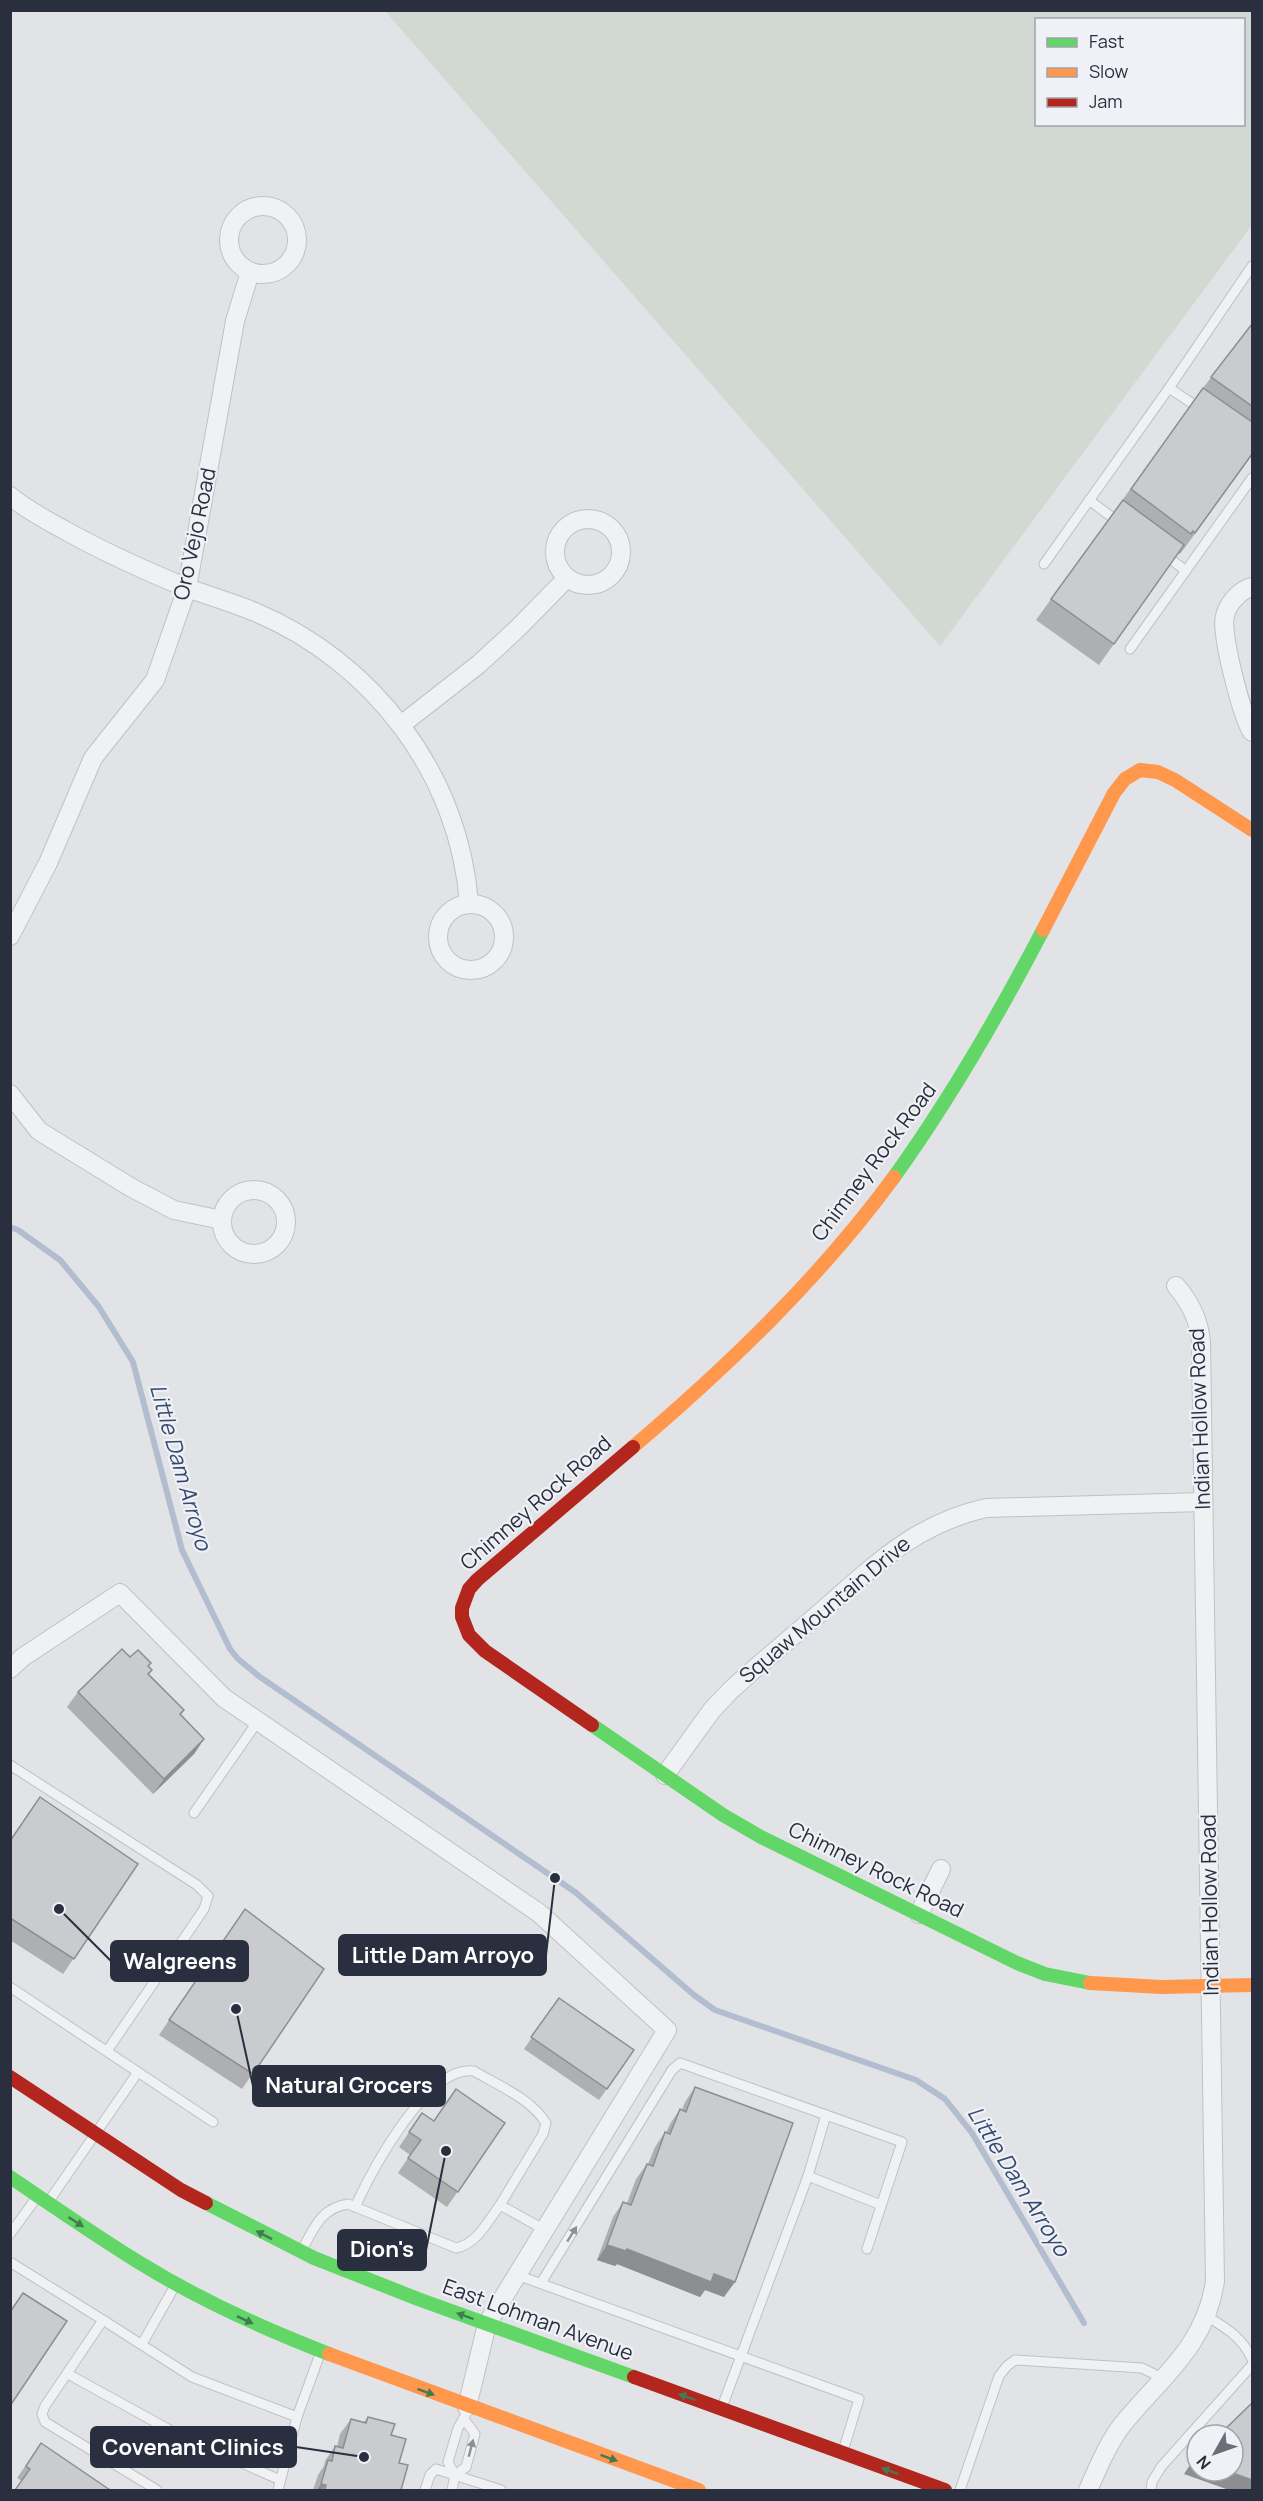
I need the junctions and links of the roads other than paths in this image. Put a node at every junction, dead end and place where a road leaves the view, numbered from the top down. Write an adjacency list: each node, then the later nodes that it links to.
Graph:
1 (1252, 266): 3 (lane)
2 (250, 272): 14 (street, Oro Vejo Road)
3 (1169, 388): 4 (lane); 7 (lane)
4 (1206, 413)
5 (1252, 478): 11 (lane)
6 (10, 496): 14 (street)
7 (1089, 500): 8 (lane); 10 (lane)
8 (1133, 532)
9 (1151, 545): 11 (lane)
10 (1044, 564)
11 (1186, 570): 15 (lane)
12 (567, 578): 16 (street)
13 (1252, 587): 17 (street)
14 (187, 588): 16 (street); 20 (street, Oro Vejo Road)
15 (1130, 649)
16 (401, 724): 19 (street)
17 (1252, 732)
18 (1252, 830): 28 (street, Chimney Rock Road)
19 (469, 904)
20 (10, 936)
21 (10, 1094): 22 (street)
22 (222, 1220)
23 (1176, 1286): 24 (street, Indian Hollow Road)
24 (1203, 1502): 28 (street, Squaw Mountain Drive); 33 (street, Indian Hollow Road)
25 (10, 1669): 26 (street)
26 (258, 1721): 29 (lane); 47 (street)
27 (10, 1765): 35 (lane)
28 (665, 1775): 31 (street, Chimney Rock Road)
29 (194, 1813)
30 (941, 1869): 31 (street)
31 (919, 1914): 33 (street, Chimney Rock Road)
32 (1252, 1985): 33 (street, Chimney Rock Road)
33 (1212, 1986): 55 (street, Indian Hollow Road)
34 (10, 1987): 35 (lane)
35 (106, 2051): 36 (lane)
36 (138, 2072): 39 (lane); 40 (lane)
37 (10, 2077): 40 (street, East Lohman Avenue)
38 (826, 2115): 41 (lane); 45 (lane); 53 (lane, one-way to 38)
39 (213, 2122)
40 (96, 2133): 43 (lane); 50 (street, East Lohman Avenue, one-way to 40)
41 (808, 2176): 45 (lane); 60 (lane)
42 (10, 2177): 43 (street)
43 (42, 2199): 48 (lane); 54 (street, one-way to 54)
44 (500, 2205): 46 (lane); 46 (lane); 47 (lane)
45 (882, 2205): 49 (lane)
46 (355, 2207): 50 (lane)
47 (545, 2230): 52 (street)
48 (10, 2234)
49 (867, 2249)
50 (301, 2252): 57 (street, East Lohman Avenue, one-way to 50)
51 (10, 2262): 56 (lane)
52 (518, 2275): 53 (lane); 57 (street)
53 (541, 2283): 60 (lane)
54 (176, 2284): 58 (lane); 59 (street, one-way to 59)
55 (1206, 2315): 61 (lane); 64 (street, Indian Hollow Road)
56 (103, 2320): 58 (lane); 63 (lane)
57 (487, 2324): 65 (street, East Lohman Avenue, one-way to 57); 66 (street)
58 (142, 2344): 67 (lane)
59 (321, 2352): 66 (street, one-way to 66); 67 (lane)
60 (742, 2357): 65 (lane); 68 (lane)
61 (1252, 2359)
62 (1252, 2365): 80 (lane)
63 (68, 2374): 70 (lane); 71 (lane)
64 (1164, 2379): 78 (lane); 79 (street, Indian Hollow Road)
65 (721, 2409): 68 (street, East Lohman Avenue)
66 (466, 2413): 69 (lane); 69 (lane, one-way to 66); 76 (street, one-way to 76)
67 (297, 2417): 70 (lane)
68 (842, 2453): 77 (street, East Lohman Avenue, one-way to 68)
69 (455, 2475): 73 (lane); 74 (lane); 75 (lane)
70 (280, 2480): 72 (lane)
71 (157, 2490)
72 (278, 2490)
73 (425, 2490)
74 (452, 2490)
75 (501, 2490)
76 (699, 2490)
77 (945, 2490)
78 (960, 2490)
79 (1088, 2490)
80 (1151, 2490)

